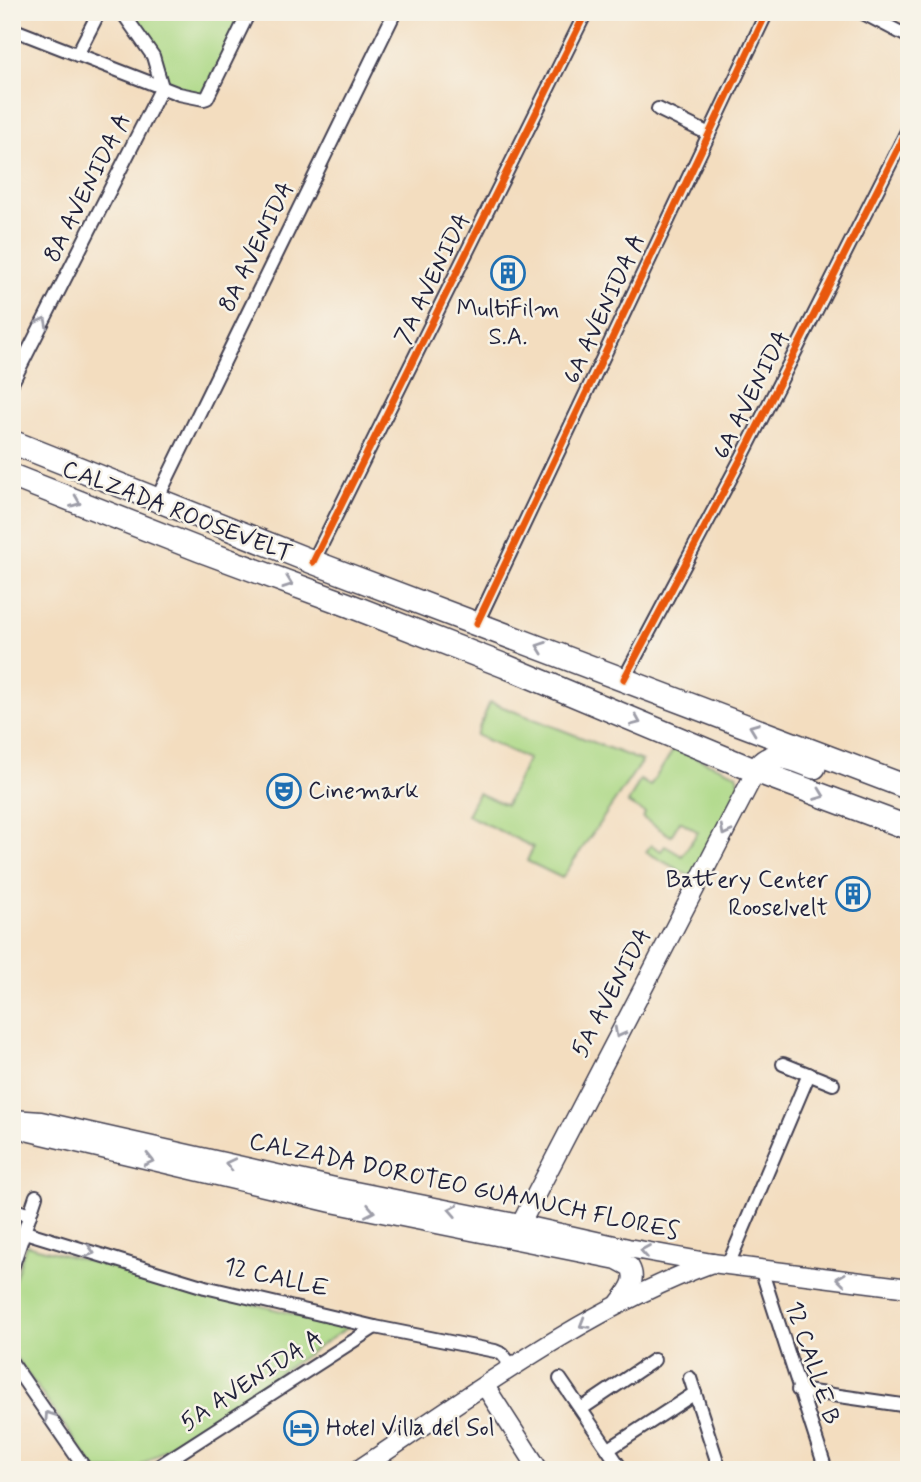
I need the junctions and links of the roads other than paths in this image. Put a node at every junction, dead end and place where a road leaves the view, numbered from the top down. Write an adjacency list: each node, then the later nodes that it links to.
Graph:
1 (99, 12): 10 (street)
2 (122, 12): 11 (street)
3 (249, 12): 11 (street)
4 (395, 12): 20 (street, 8A AVENIDA)
5 (586, 12): 21 (street, 7A AVENIDA)
6 (767, 12): 14 (street, 6A AVENIDA A)
7 (861, 12): 9 (street)
8 (12, 29): 10 (street)
9 (909, 37)
10 (77, 55): 11 (street)
11 (162, 87): 15 (street, 8A AVENIDA A, one-way to 11)
12 (658, 109): 14 (street)
13 (907, 132): 24 (street, 6A AVENIDA)
14 (709, 134): 22 (street, 6A AVENIDA A)
15 (12, 383)
16 (12, 442): 19 (highway, CALZADA ROOSEVELT)
17 (12, 455): 19 (highway)
18 (12, 476): 23 (highway, CALZADA ROOSEVELT, one-way to 23)
19 (122, 486): 20 (highway, CALZADA ROOSEVELT)
20 (157, 499): 21 (highway, CALZADA ROOSEVELT)
21 (313, 562): 22 (highway, CALZADA ROOSEVELT)
22 (477, 623): 24 (highway, CALZADA ROOSEVELT, one-way to 22)
23 (505, 666): 24 (highway); 25 (highway, CALZADA ROOSEVELT, one-way to 25)
24 (624, 679): 26 (highway, CALZADA ROOSEVELT, one-way to 24)
25 (756, 771): 27 (highway); 28 (highway, CALZADA ROOSEVELT, one-way to 28); 36 (main road, 5A AVENIDA, one-way to 36)
26 (909, 788)
27 (909, 804)
28 (909, 828)
29 (783, 1064): 30 (street)
30 (808, 1074): 31 (street); 38 (street)
31 (833, 1084)
32 (12, 1121): 36 (main road, CALZADA DOROTEO GUAMUCH FLORES)
33 (36, 1196): 35 (street)
34 (12, 1209): 35 (street)
35 (30, 1215): 37 (street)
36 (517, 1231): 38 (main road, CALZADA DOROTEO GUAMUCH FLORES, one-way to 36); 42 (main road, CALZADA DOROTEO GUAMUCH FLORES)
37 (25, 1232): 39 (street); 43 (street, 12 CALLE, one-way to 43)
38 (720, 1264): 40 (main road, CALZADA DOROTEO GUAMUCH FLORES); 42 (main road)
39 (12, 1268)
40 (761, 1269): 41 (main road, CALZADA DOROTEO GUAMUCH FLORES, one-way to 40); 50 (street, 12 CALLE B)
41 (909, 1288)
42 (619, 1303): 46 (main road, one-way to 46)
43 (375, 1327): 46 (street, 12 CALLE); 56 (street, 5A AVENIDA A)
44 (654, 1360): 53 (street)
45 (12, 1363): 55 (street, one-way to 45)
46 (513, 1367): 49 (main road)
47 (690, 1378): 51 (street)
48 (560, 1379): 53 (street)
49 (485, 1386): 57 (main road); 58 (main road)
50 (798, 1390): 52 (street); 61 (street, 12 CALLE B)
51 (695, 1393): 54 (street); 60 (street)
52 (909, 1407)
53 (581, 1409): 54 (street)
54 (609, 1449): 59 (street)
55 (86, 1470)
56 (153, 1470)
57 (358, 1470)
58 (539, 1470)
59 (622, 1470)
60 (720, 1470)
61 (826, 1470)

